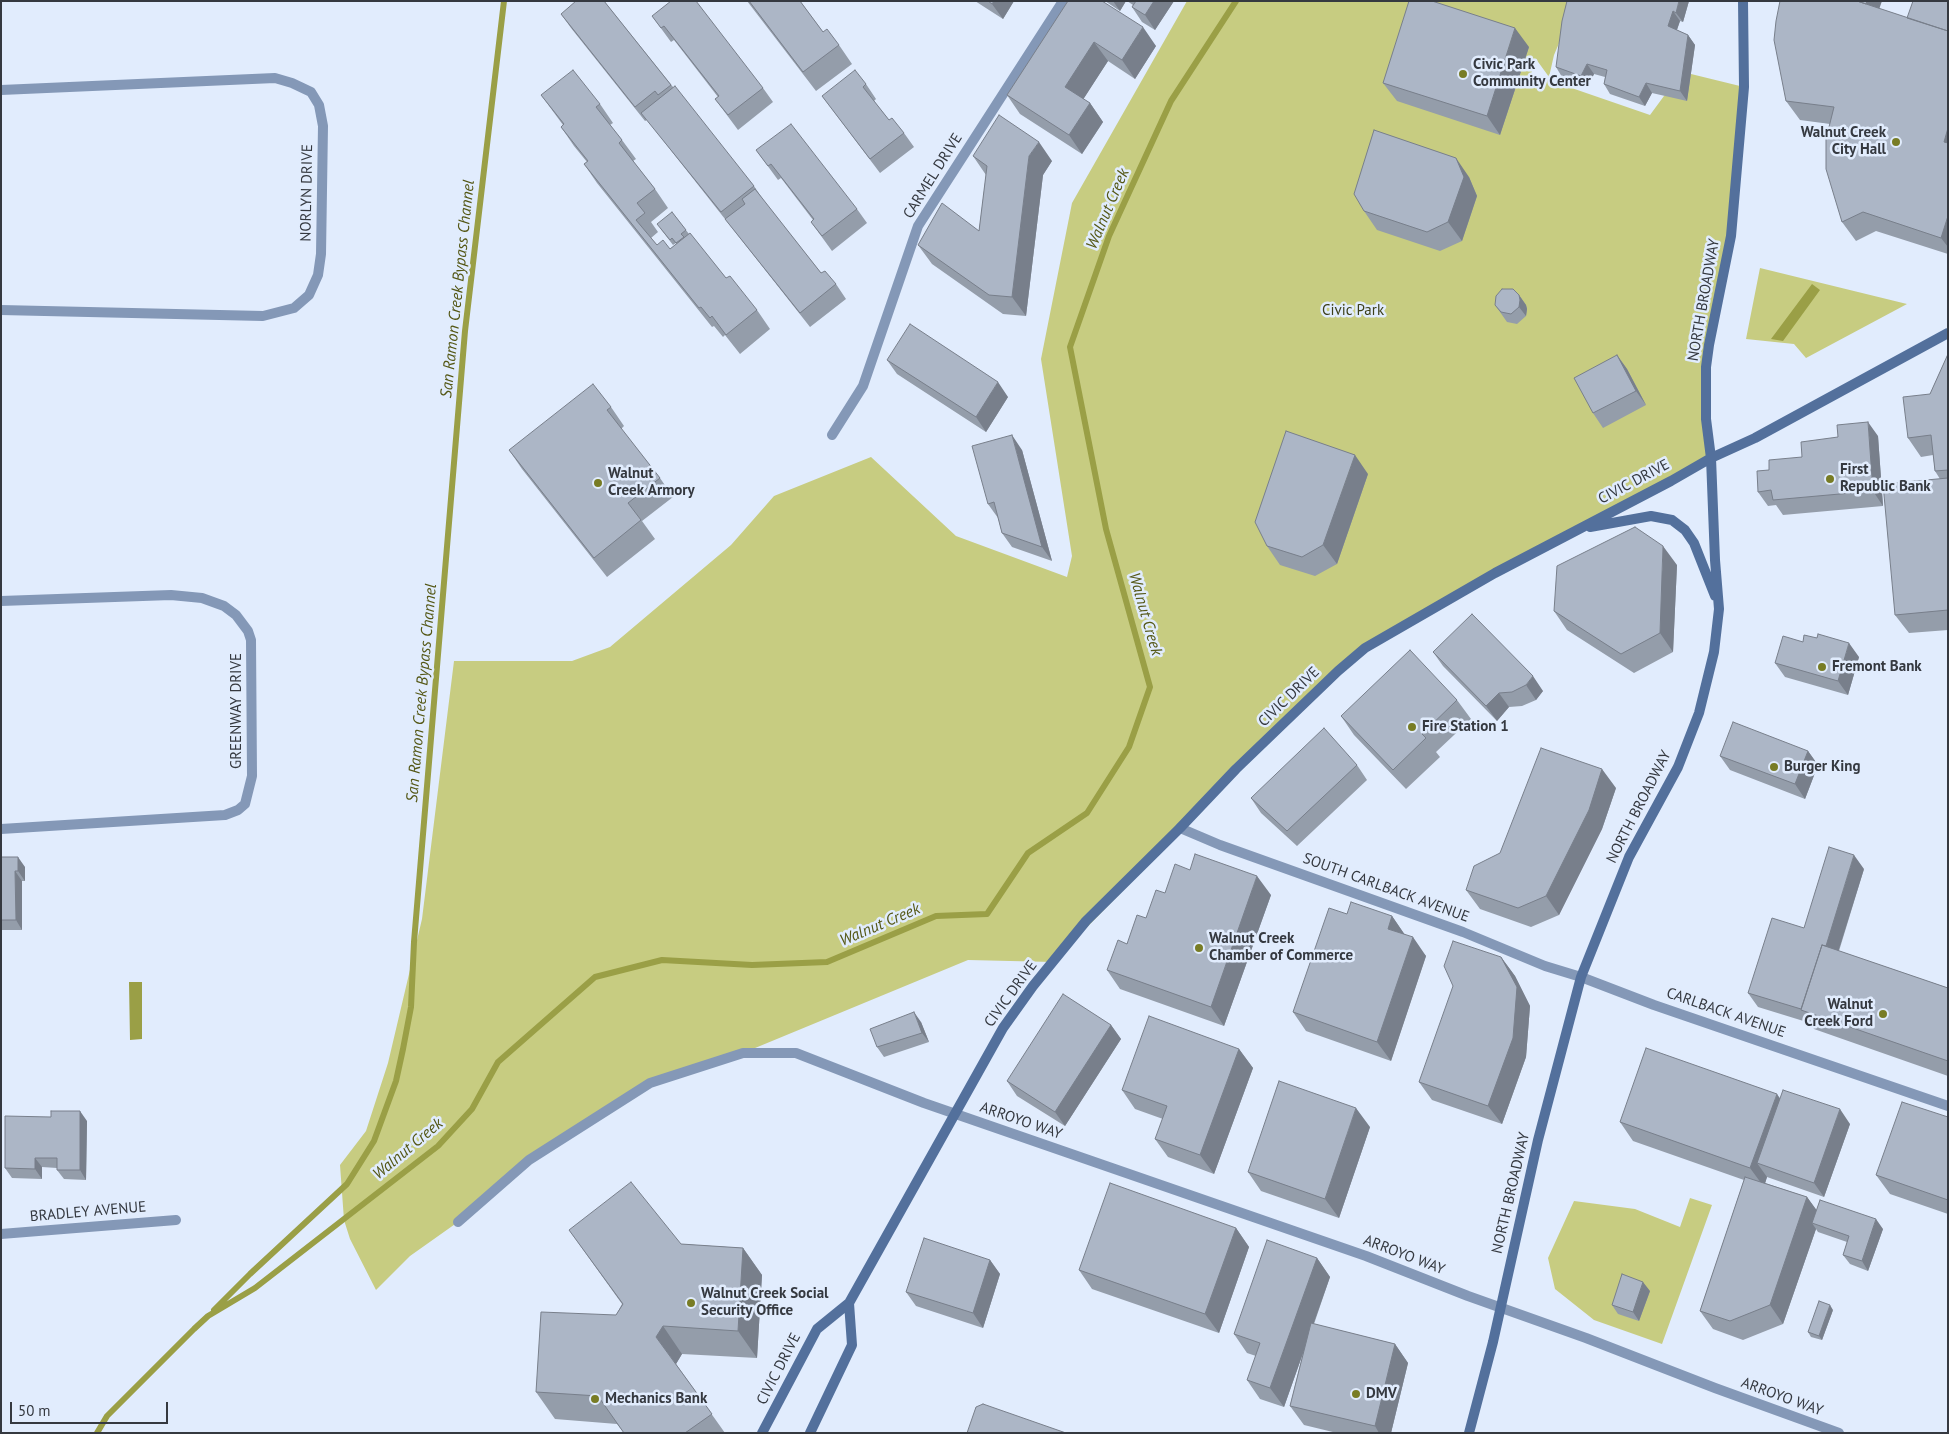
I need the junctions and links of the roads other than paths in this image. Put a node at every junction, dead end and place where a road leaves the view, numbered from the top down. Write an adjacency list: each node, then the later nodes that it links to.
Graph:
1 (1062, 1): 6 (street, CARMEL DRIVE)
2 (1743, 1): 7 (main road, NORTH BROADWAY)
3 (1, 90): 4 (street, NORLYN DRIVE)
4 (1, 310)
5 (1948, 333): 7 (main road, CIVIC DRIVE)
6 (832, 435)
7 (1710, 458): 8 (main road, CIVIC DRIVE); 10 (main road, NORTH BROADWAY)
8 (1579, 528): 10 (main road); 11 (main road, CIVIC DRIVE)
9 (1, 601): 12 (street, GREENWAY DRIVE)
10 (1719, 609): 13 (main road, NORTH BROADWAY)
11 (1180, 828): 13 (street, SOUTH CARLBACK AVENUE); 15 (main road, CIVIC DRIVE)
12 (1, 829)
13 (1581, 976): 14 (street, CARLBACK AVENUE); 20 (main road, NORTH BROADWAY)
14 (1948, 1106)
15 (954, 1113): 17 (street, ARROYO WAY); 19 (main road, CIVIC DRIVE); 20 (street, ARROYO WAY)
16 (176, 1220): 18 (street, BRADLEY AVENUE)
17 (458, 1222)
18 (1, 1234)
19 (849, 1303): 21 (main road, CIVIC DRIVE); 22 (main road)
20 (1500, 1307): 23 (main road, NORTH BROADWAY); 24 (street, ARROYO WAY)
21 (762, 1433)
22 (810, 1433)
23 (1469, 1433)
24 (1839, 1433)

